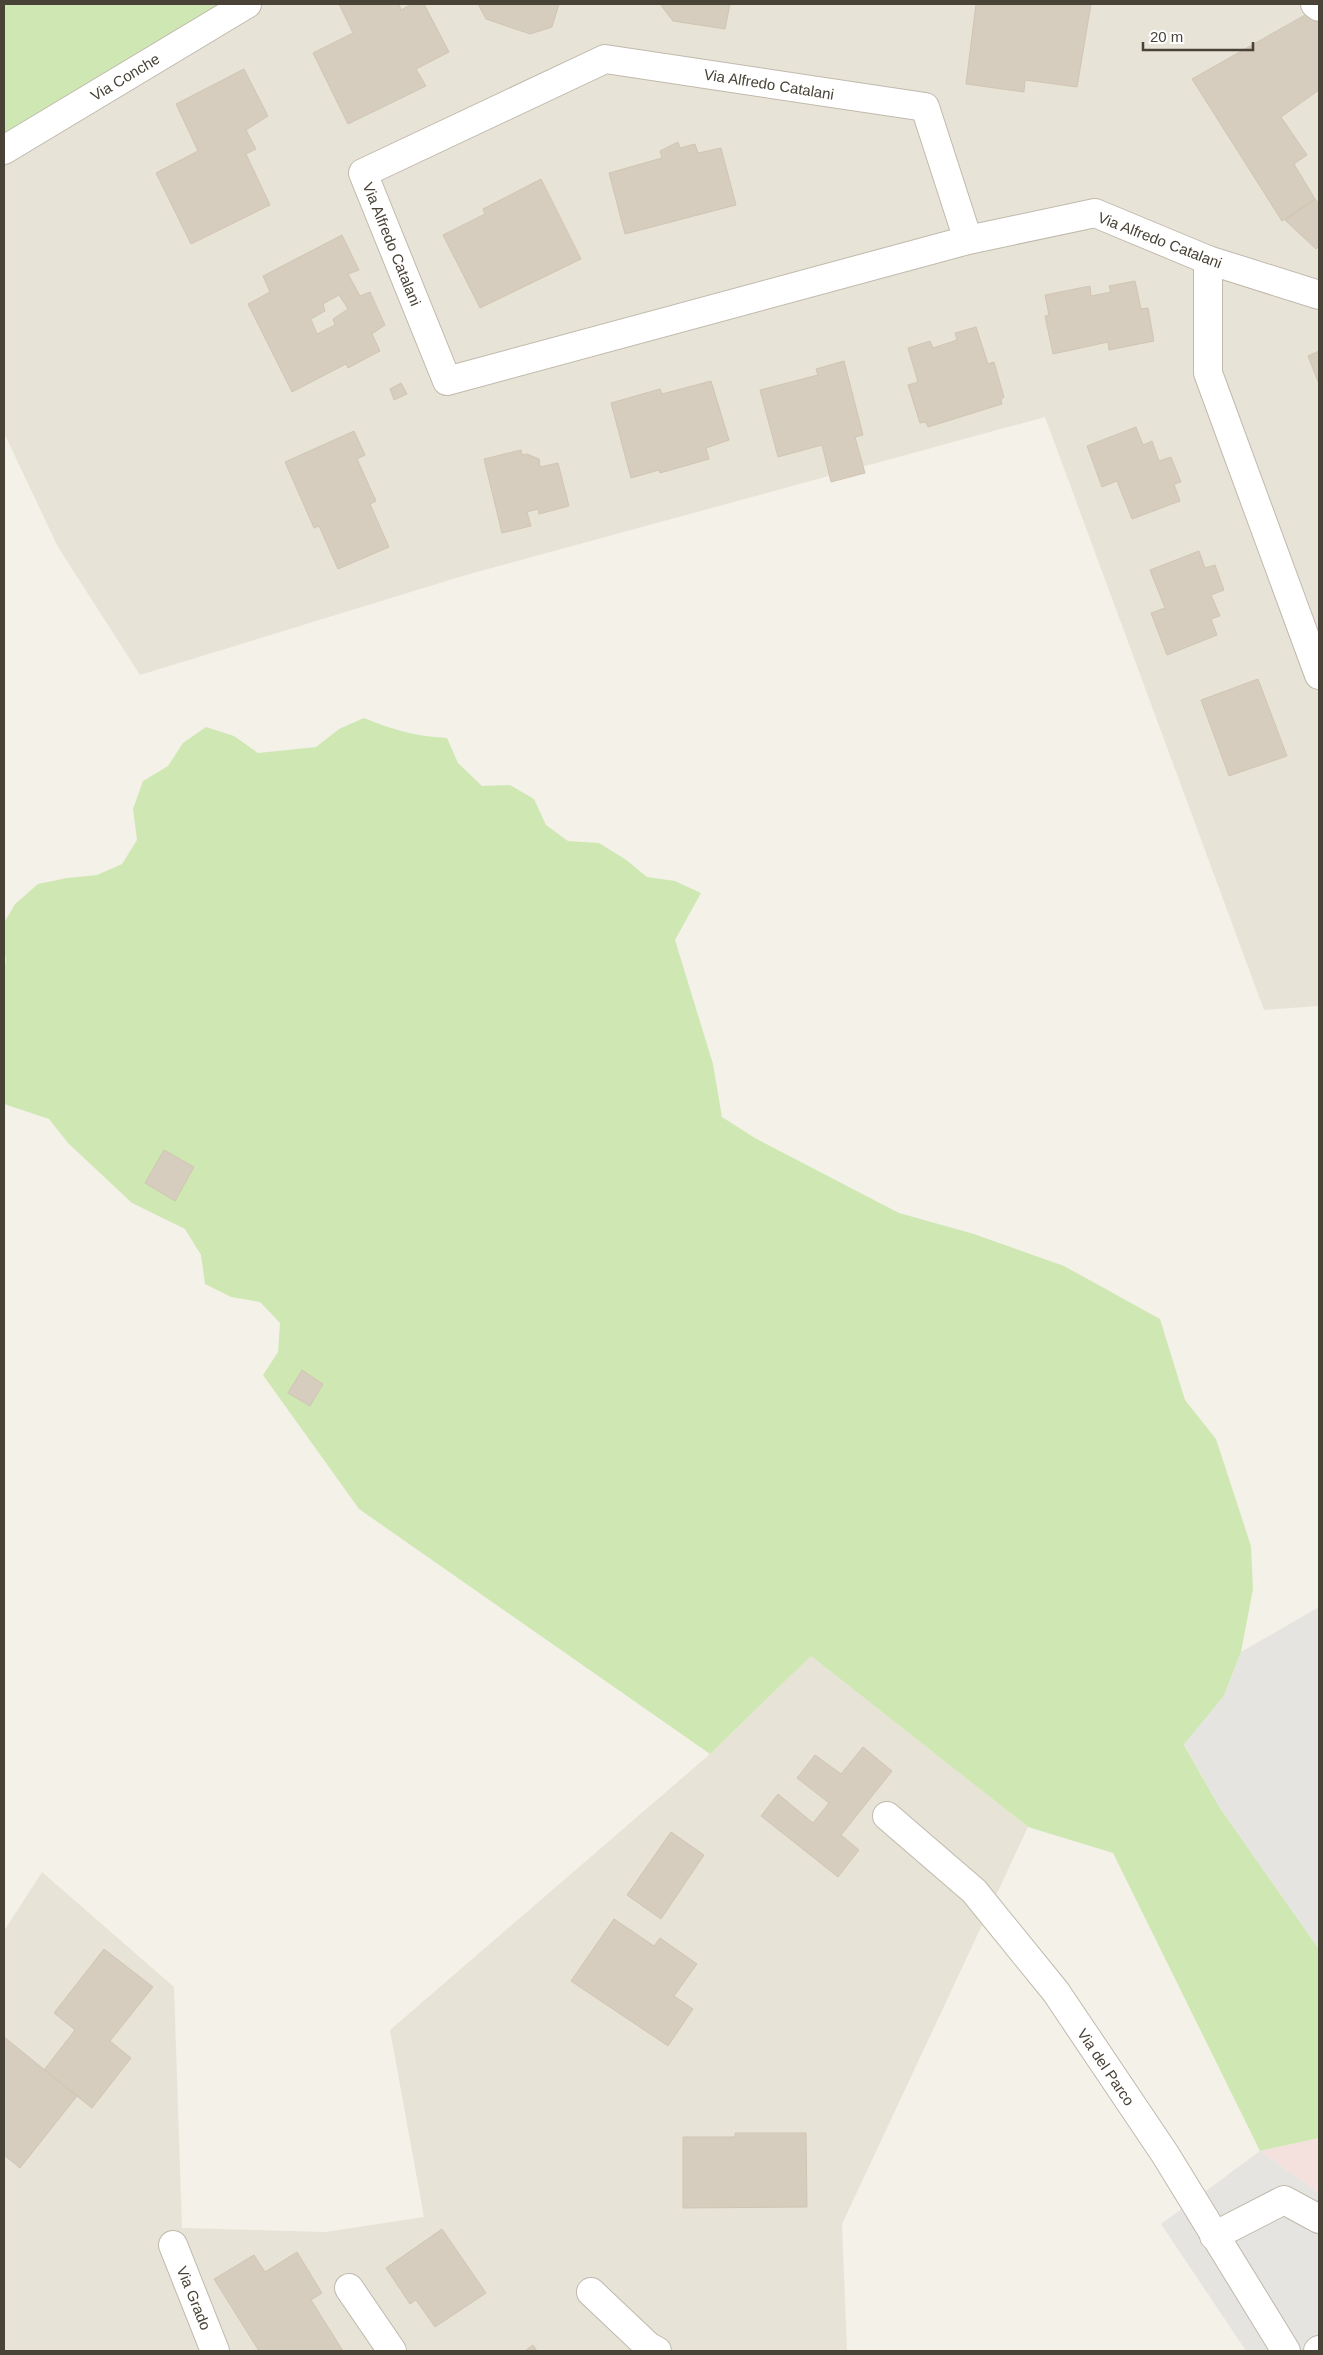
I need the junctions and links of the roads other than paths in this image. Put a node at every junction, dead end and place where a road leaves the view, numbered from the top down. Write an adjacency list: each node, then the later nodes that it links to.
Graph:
1 (246, 4): 4 (street, Via Conche)
2 (1315, 4): 3 (street)
3 (1319, 7)
4 (4, 150)
5 (968, 240): 5 (street, Via Alfredo Catalani); 6 (street, Via Alfredo Catalani)
6 (1208, 260): 7 (street, Via Alfredo Catalani); 8 (street)
7 (1319, 295)
8 (1319, 675)
9 (887, 1816): 11 (street, Via del Parco)
10 (1319, 2219): 11 (street)
11 (1214, 2236): 18 (street, Via del Parco)
12 (173, 2246): 15 (street, Via Grado)
13 (349, 2288): 16 (street)
14 (590, 2292): 17 (street)
15 (215, 2351)
16 (392, 2351)
17 (657, 2351)
18 (1286, 2351)

